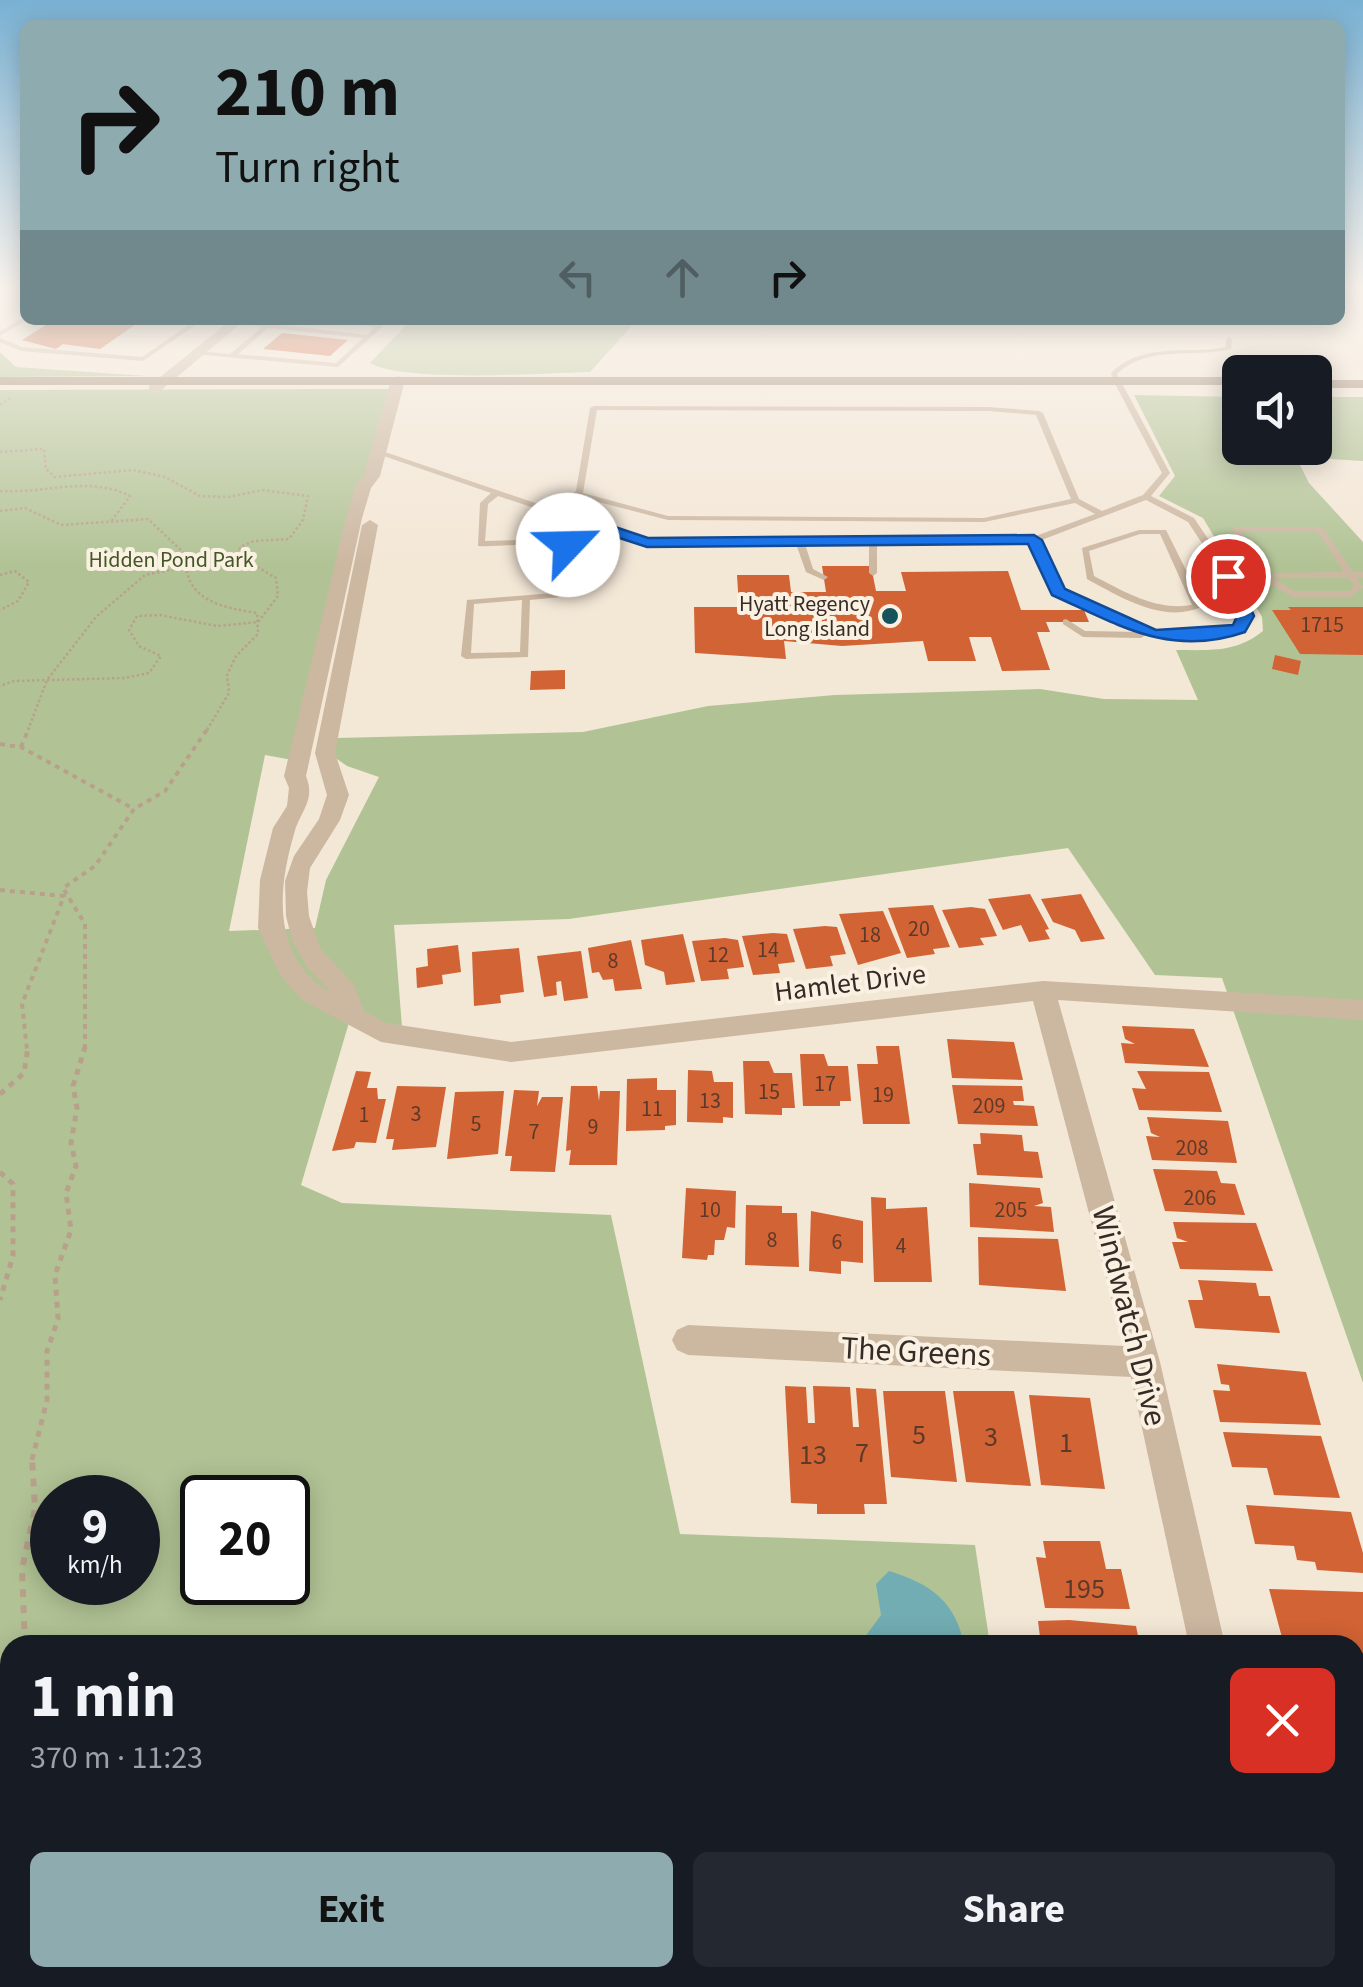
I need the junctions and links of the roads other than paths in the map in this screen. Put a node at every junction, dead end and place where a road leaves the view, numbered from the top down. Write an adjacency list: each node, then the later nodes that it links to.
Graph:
1 (0, 381): 9 (main road)
2 (162, 381): 9 (street)
3 (1116, 381): 6 (lane)
4 (1218, 381): 6 (main road)
5 (396, 384): 6 (main road); 9 (main road); 12 (street, Hamlet Drive)
6 (1118, 384): 10 (main road); 16 (lane)
7 (1332, 384): 8 (main road)
8 (1363, 384)
9 (157, 385): 11 (main road)
10 (1222, 388)
11 (7, 392)
12 (378, 453): 13 (street, Hamlet Drive); 14 (lane)
13 (372, 476): 41 (street, Hamlet Drive); 42 (street, Hamlet Drive)
14 (498, 492): 18 (lane); 26 (lane)
15 (578, 494): 17 (lane); 18 (lane); 20 (lane)
16 (1146, 497): 19 (lane); 32 (lane)
17 (1076, 500): 19 (lane); 21 (lane)
18 (555, 511): 22 (lane)
19 (1101, 514): 23 (lane)
20 (719, 519): 21 (lane); 24 (lane)
21 (947, 520): 28 (lane)
22 (596, 528): 24 (lane); 26 (lane)
23 (1034, 540): 28 (lane); 36 (lane)
24 (722, 542): 25 (lane)
25 (800, 542): 27 (lane); 34 (lane)
26 (570, 543): 37 (lane)
27 (873, 543): 28 (lane); 29 (lane)
28 (955, 543)
29 (872, 573)
30 (1350, 575): 31 (lane); 33 (lane); 33 (lane); 33 (lane)
31 (1363, 575)
32 (1228, 576): 33 (lane); 35 (lane); 40 (lane)
33 (1264, 576)
34 (824, 577)
35 (1185, 578): 35 (lane)
36 (1058, 592): 38 (lane); 40 (lane)
37 (526, 600): 37 (lane)
38 (1061, 610)
39 (1066, 622): 40 (lane)
40 (1154, 635)
41 (333, 774): 42 (street); 44 (street, Hamlet Drive)
42 (296, 776): 43 (street, Hamlet Drive)
43 (284, 828): 44 (street); 47 (street, Hamlet Drive)
44 (319, 830): 47 (street, Hamlet Drive)
45 (1042, 990): 46 (street, Hamlet Drive); 47 (street, Hamlet Drive); 49 (street, Windwatch Drive)
46 (1363, 1010)
47 (352, 1012)
48 (688, 1340): 49 (street, The Greens)
49 (1144, 1362): 50 (street, Windwatch Drive)
50 (1204, 1635)

